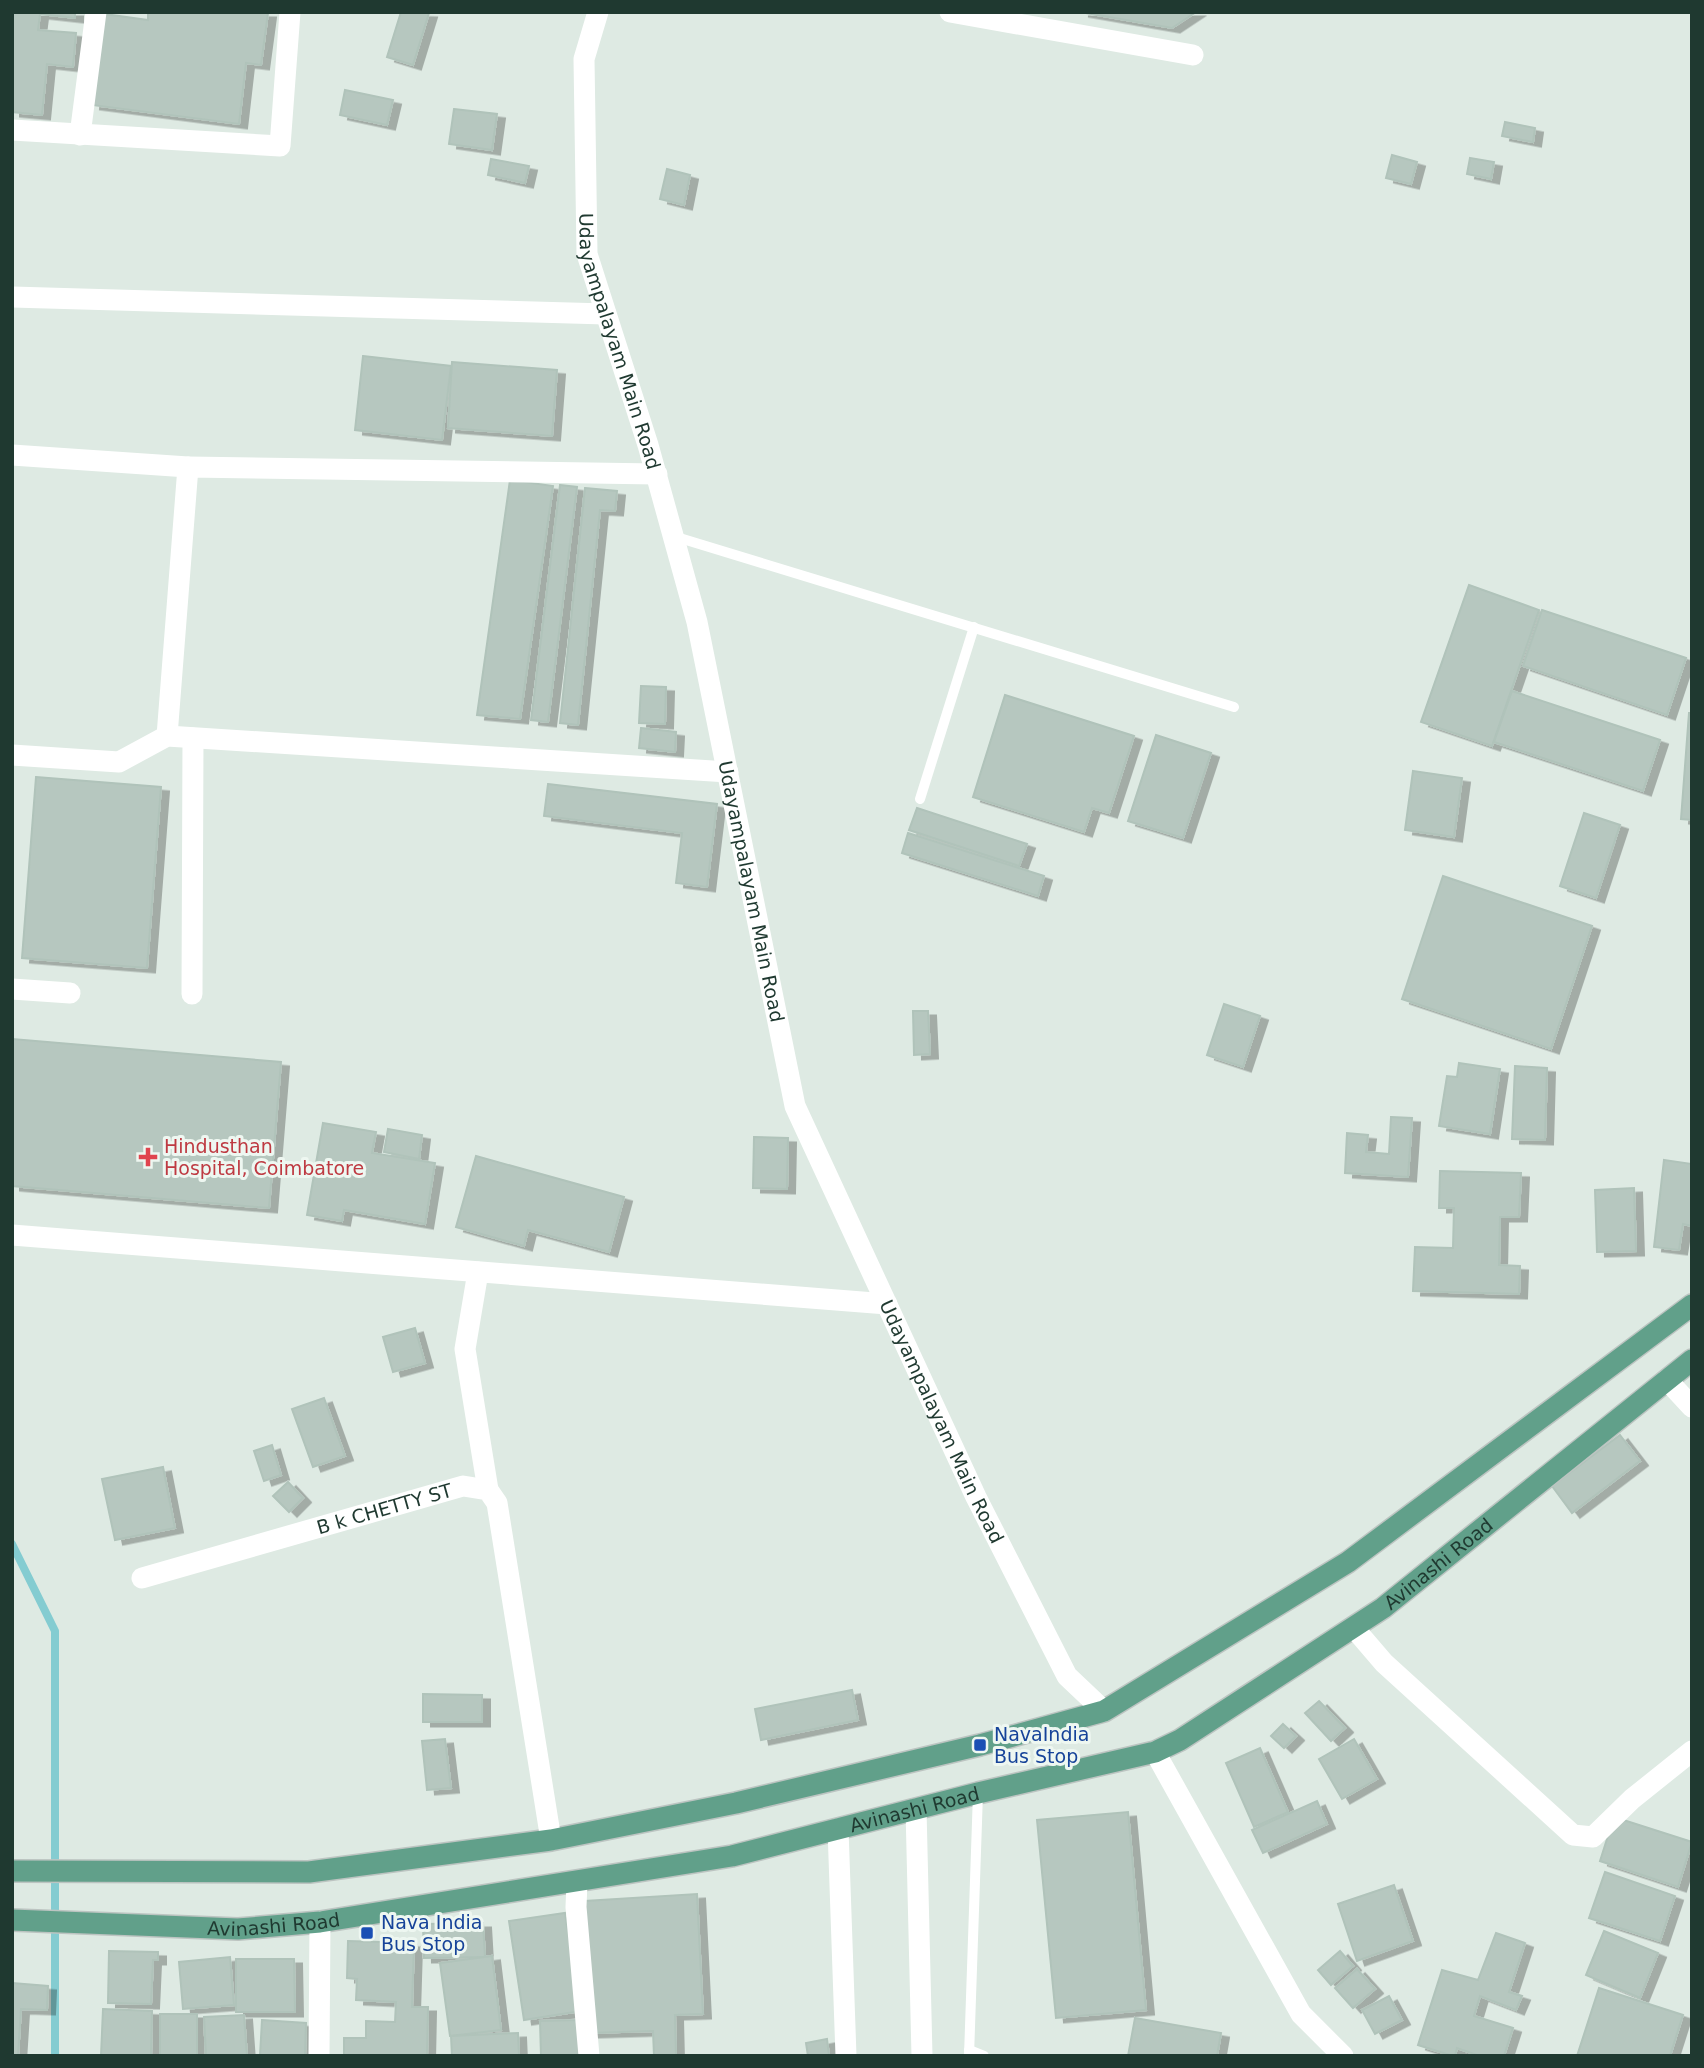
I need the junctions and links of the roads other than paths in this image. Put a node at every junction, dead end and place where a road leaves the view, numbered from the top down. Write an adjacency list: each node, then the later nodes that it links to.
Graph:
1 (96, 12): 7 (street)
2 (290, 12): 7 (street)
3 (598, 12): 9 (street, Udayampalayam Main Road)
4 (950, 12): 5 (street)
5 (1193, 55)
6 (12, 130): 7 (street)
7 (80, 135)
8 (12, 297): 9 (street)
9 (606, 314): 12 (street, Udayampalayam Main Road)
10 (12, 455): 11 (street)
11 (188, 467): 12 (street); 16 (street)
12 (657, 474): 13 (street, Udayampalayam Main Road)
13 (673, 536): 14 (lane); 19 (street, Udayampalayam Main Road)
14 (974, 627): 15 (lane); 20 (lane)
15 (1234, 707)
16 (167, 736): 17 (street); 18 (street)
17 (193, 738): 19 (street); 23 (street)
18 (12, 754)
19 (727, 772): 26 (street, Udayampalayam Main Road)
20 (920, 799)
21 (12, 989): 22 (street)
22 (71, 993)
23 (192, 994)
24 (12, 1235): 25 (street)
25 (478, 1272): 26 (street); 31 (street)
26 (887, 1304): 34 (street, Udayampalayam Main Road)
27 (1692, 1305): 34 (main road)
28 (1692, 1360): 29 (main road, Avinashi Road)
29 (1667, 1380): 30 (street); 33 (main road, Avinashi Road)
30 (1692, 1407)
31 (488, 1490): 32 (street, B k CHETTY ST); 40 (street)
32 (142, 1577)
33 (1354, 1628): 35 (street); 36 (main road, Avinashi Road)
34 (1104, 1711): 40 (main road)
35 (1692, 1751)
36 (1155, 1752): 37 (main road, Avinashi Road); 51 (street)
37 (978, 1793): 38 (main road, Avinashi Road); 45 (lane)
38 (916, 1809): 39 (main road, Avinashi Road); 49 (street)
39 (838, 1829): 42 (main road, Avinashi Road); 48 (street)
40 (551, 1840): 41 (main road)
41 (13, 1871)
42 (577, 1882): 44 (main road, Avinashi Road); 47 (street)
43 (13, 1920): 44 (main road, Avinashi Road)
44 (320, 1922): 46 (street)
45 (969, 2053): 50 (lane)
46 (319, 2056)
47 (589, 2056)
48 (846, 2056)
49 (922, 2056)
50 (984, 2056)
51 (1343, 2056)

